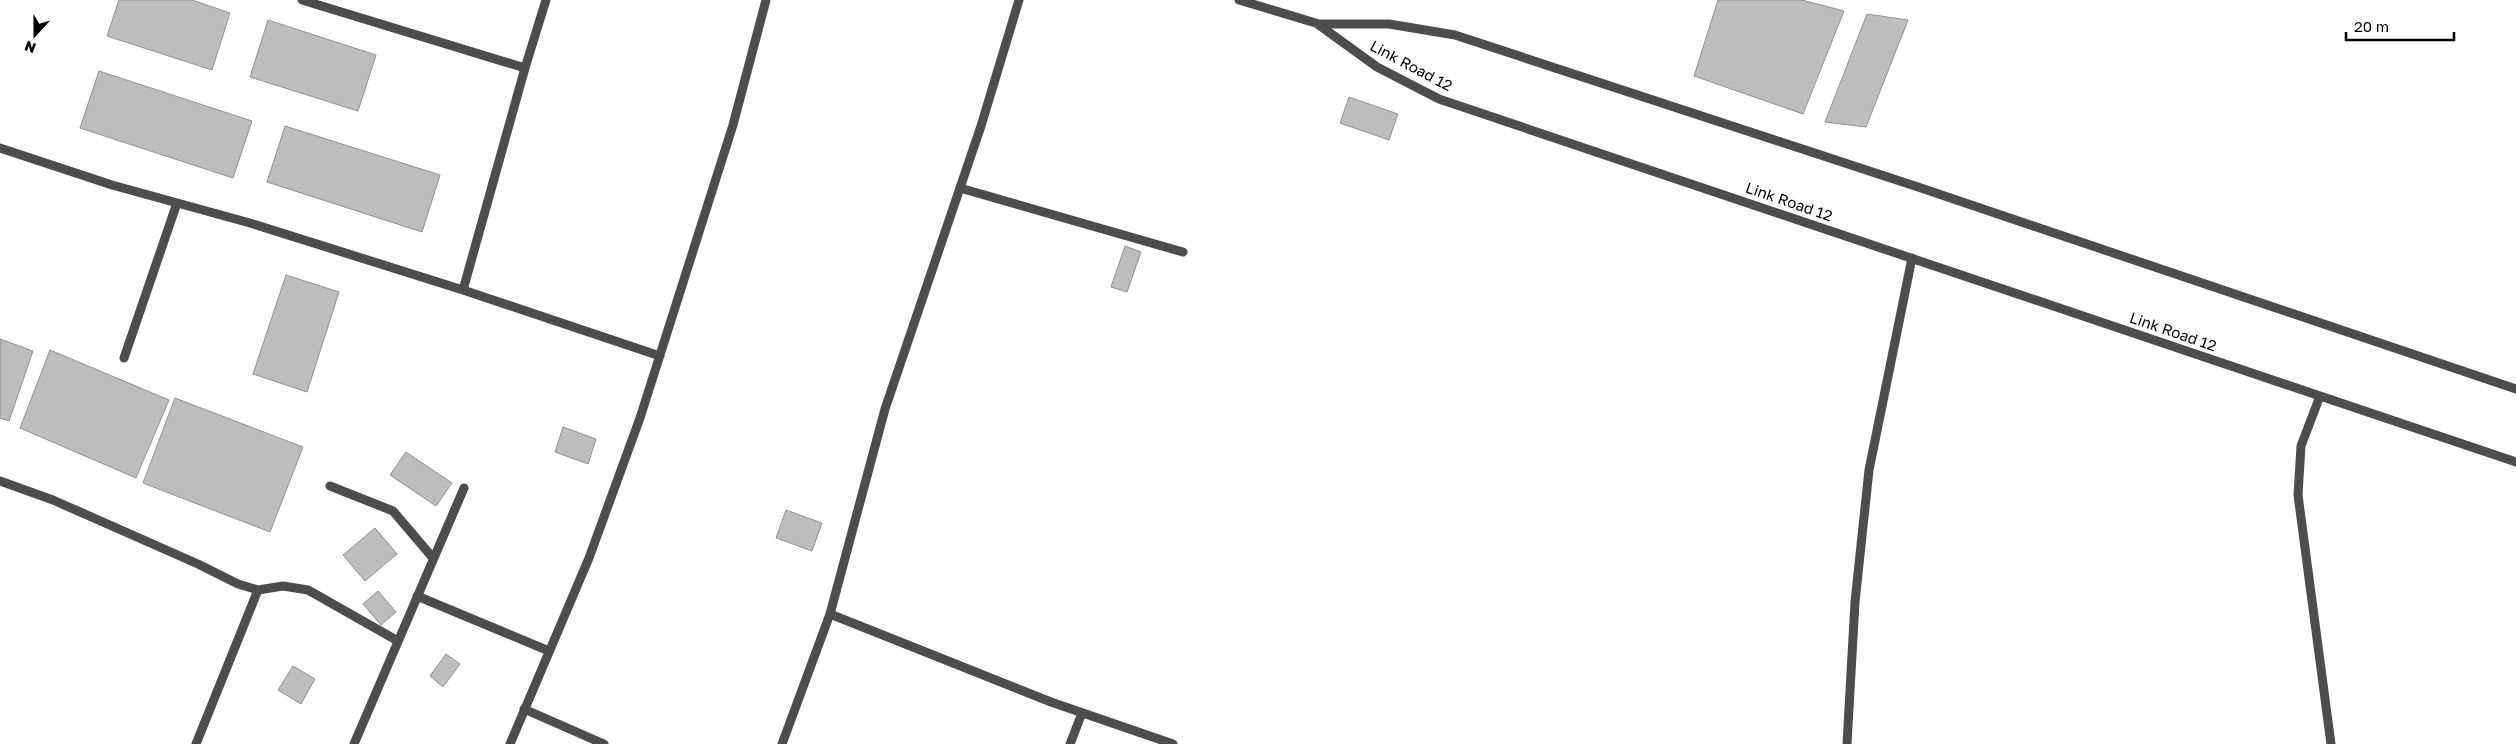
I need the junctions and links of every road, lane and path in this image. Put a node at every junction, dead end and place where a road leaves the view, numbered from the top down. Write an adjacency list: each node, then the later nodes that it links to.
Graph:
1 (302, 0): 8 (street)
2 (546, 0): 8 (street)
3 (766, 0): 15 (street)
4 (1019, 0): 10 (street)
5 (1239, 0): 6 (street)
6 (1248, 1): 7 (street)
7 (1319, 24): 13 (street, Link Road 12); 17 (street, Link Road 12)
8 (526, 68): 14 (street)
9 (0, 148): 11 (street)
10 (960, 188): 12 (street); 26 (street)
11 (176, 203): 14 (street); 16 (street)
12 (1183, 252)
13 (1912, 258): 18 (street, Link Road 12); 38 (street)
14 (464, 290): 15 (street)
15 (660, 356): 28 (street)
16 (124, 358)
17 (2516, 389)
18 (2320, 396): 19 (street, Link Road 12); 39 (street)
19 (2516, 462)
20 (0, 481): 24 (street)
21 (330, 486): 23 (street)
22 (464, 488): 23 (street)
23 (433, 558): 25 (street)
24 (258, 590): 27 (street); 31 (street)
25 (417, 596): 27 (street); 28 (street)
26 (830, 614): 30 (street); 35 (street)
27 (398, 641): 32 (street)
28 (549, 651): 29 (street)
29 (524, 710): 33 (street); 34 (street)
30 (1082, 713): 36 (street); 37 (street)
31 (196, 744)
32 (354, 744)
33 (510, 744)
34 (604, 744)
35 (782, 744)
36 (1070, 744)
37 (1173, 744)
38 (1847, 744)
39 (2331, 744)

